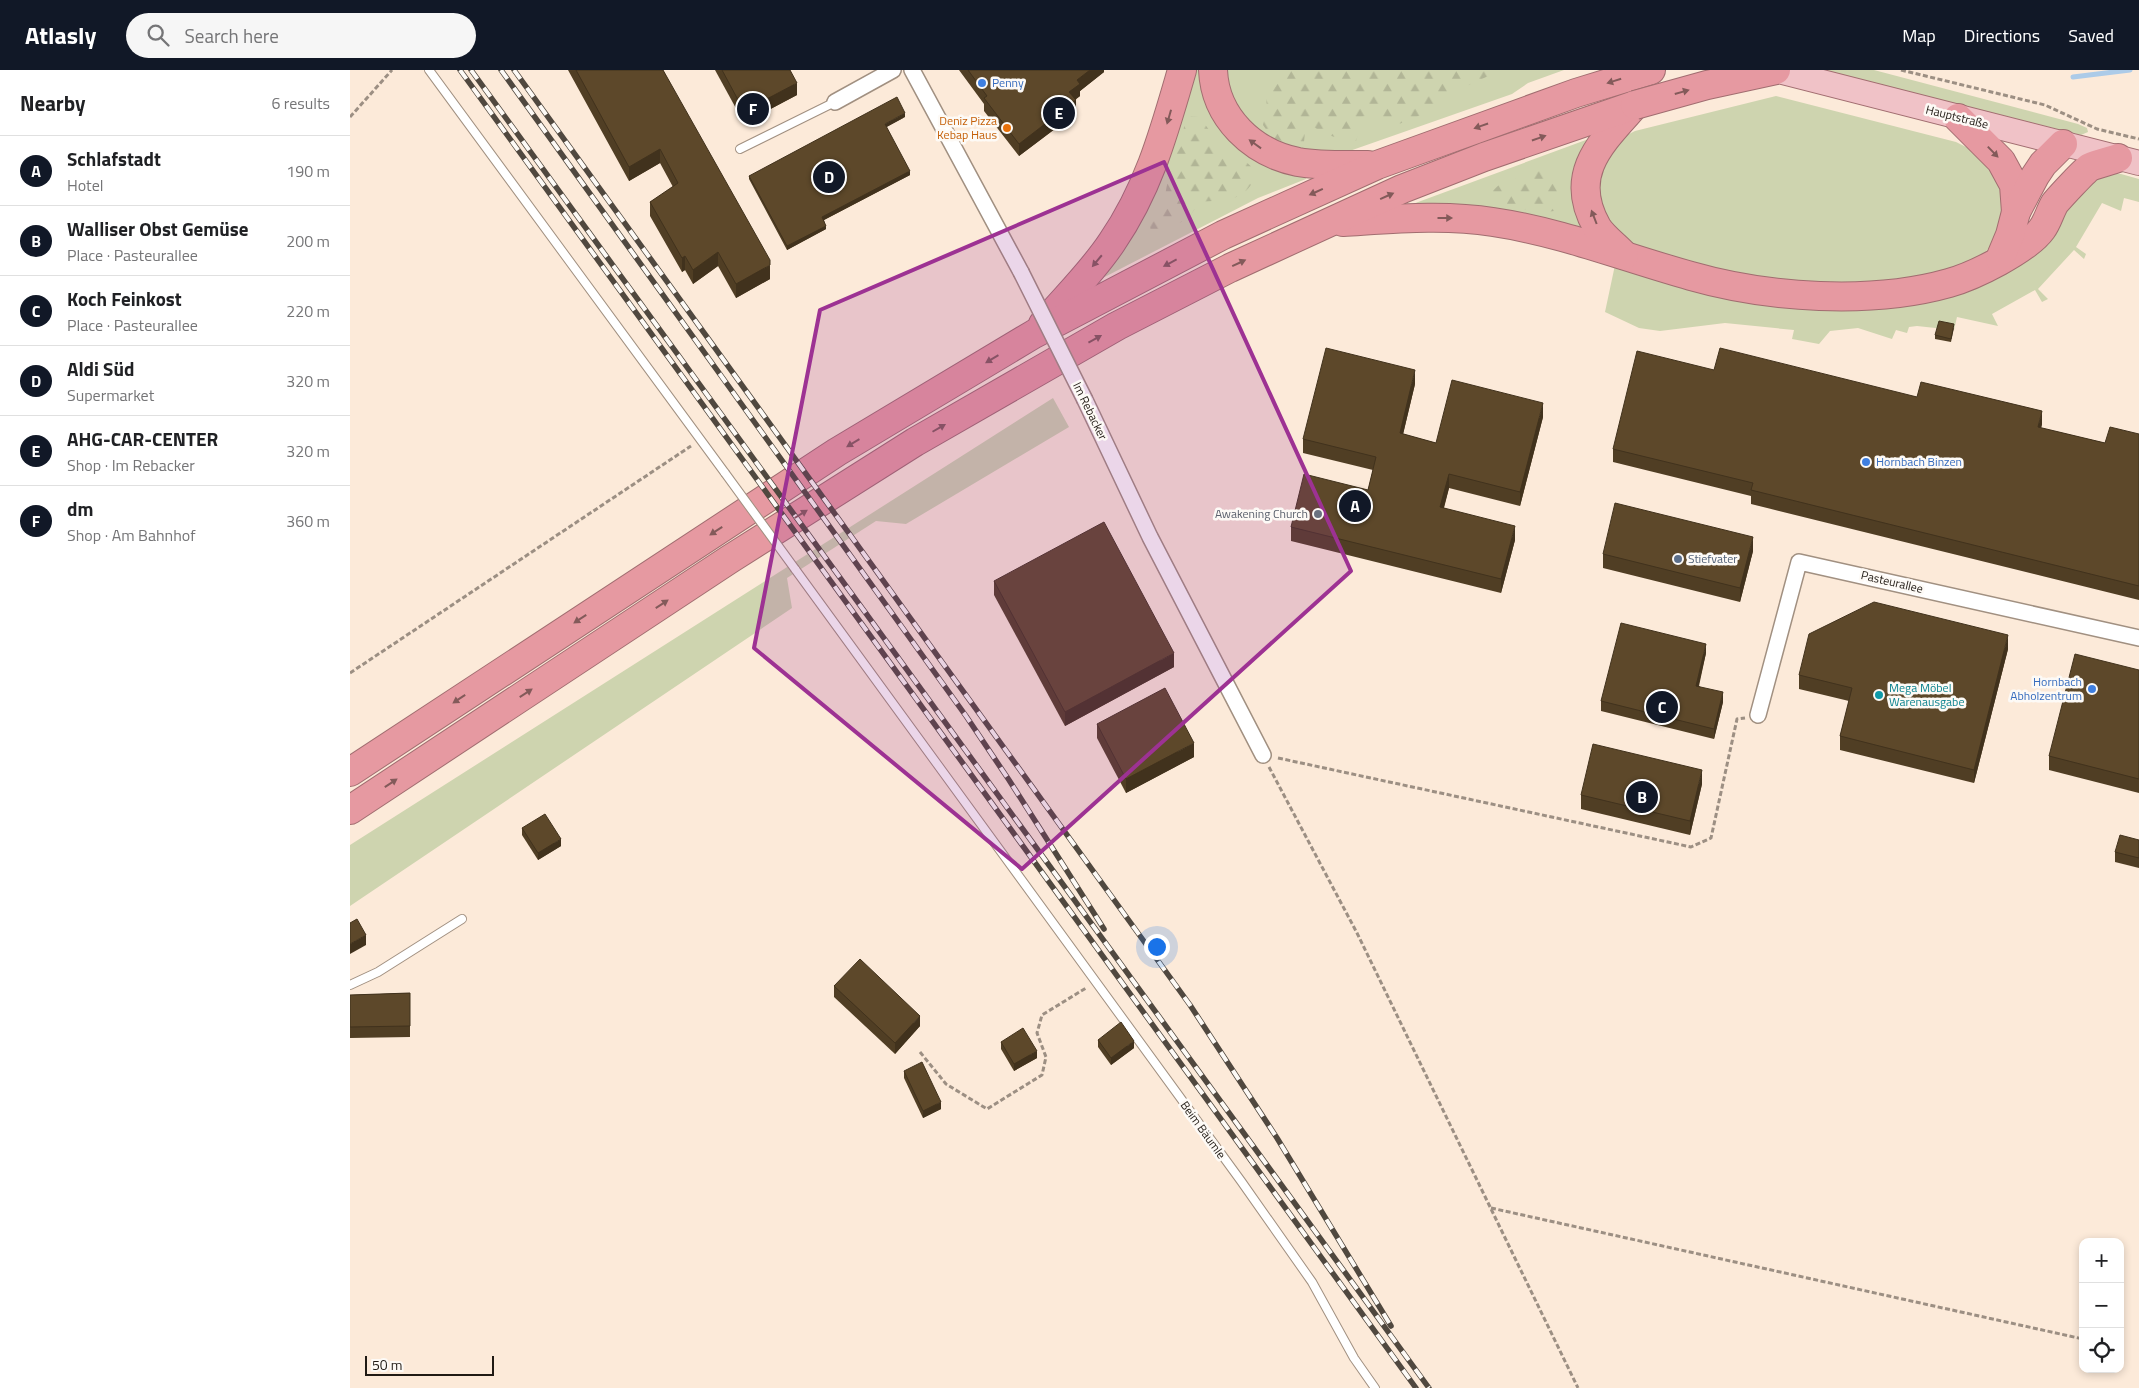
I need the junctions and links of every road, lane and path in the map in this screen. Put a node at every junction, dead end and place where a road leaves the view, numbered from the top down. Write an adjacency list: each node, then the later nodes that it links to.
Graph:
1 (392, 70): 12 (path)
2 (429, 70): 25 (lane, Beim Bäumle)
3 (893, 70): 10 (street)
4 (912, 70): 29 (street, Im Rebacker, bridge)
5 (1182, 70): 24 (highway, one-way to 24)
6 (1213, 70): 18 (highway, one-way to 6)
7 (1651, 70): 18 (highway, one-way to 18)
8 (1775, 70): 11 (highway, one-way to 8, bridge); 13 (main road, Hauptstraße)
9 (1901, 70): 14 (path)
10 (835, 102): 16 (lane)
11 (1635, 105): 21 (highway, one-way to 11); 22 (highway, one-way to 11)
12 (350, 117)
13 (1958, 118): 15 (main road, Hauptstraße); 20 (highway, one-way to 20)
14 (2139, 139)
15 (2063, 144): 17 (main road, Hauptstraße); 19 (highway); 20 (highway)
16 (740, 149)
17 (2129, 160): 19 (highway)
18 (1377, 165): 24 (highway, one-way to 24)
19 (2055, 203): 23 (highway)
20 (2016, 212): 23 (highway)
21 (1326, 222): 22 (highway, one-way to 22); 31 (highway, one-way to 21)
22 (1624, 255): 23 (highway)
23 (2000, 259)
24 (1034, 334): 30 (highway, one-way to 30)
25 (701, 438): 27 (path); 33 (lane, Beim Bäumle, bridge)
26 (2139, 638): 28 (street, Pasteurallee)
27 (350, 673)
28 (1758, 716): 29 (path)
29 (1263, 755): 36 (path)
30 (350, 772)
31 (350, 810)
32 (462, 919): 34 (lane)
33 (1095, 982): 35 (path); 38 (lane, Beim Bäumle)
34 (350, 985)
35 (920, 1052)
36 (1491, 1208): 37 (path); 39 (path)
37 (2079, 1338)
38 (1375, 1388)
39 (1578, 1388)

